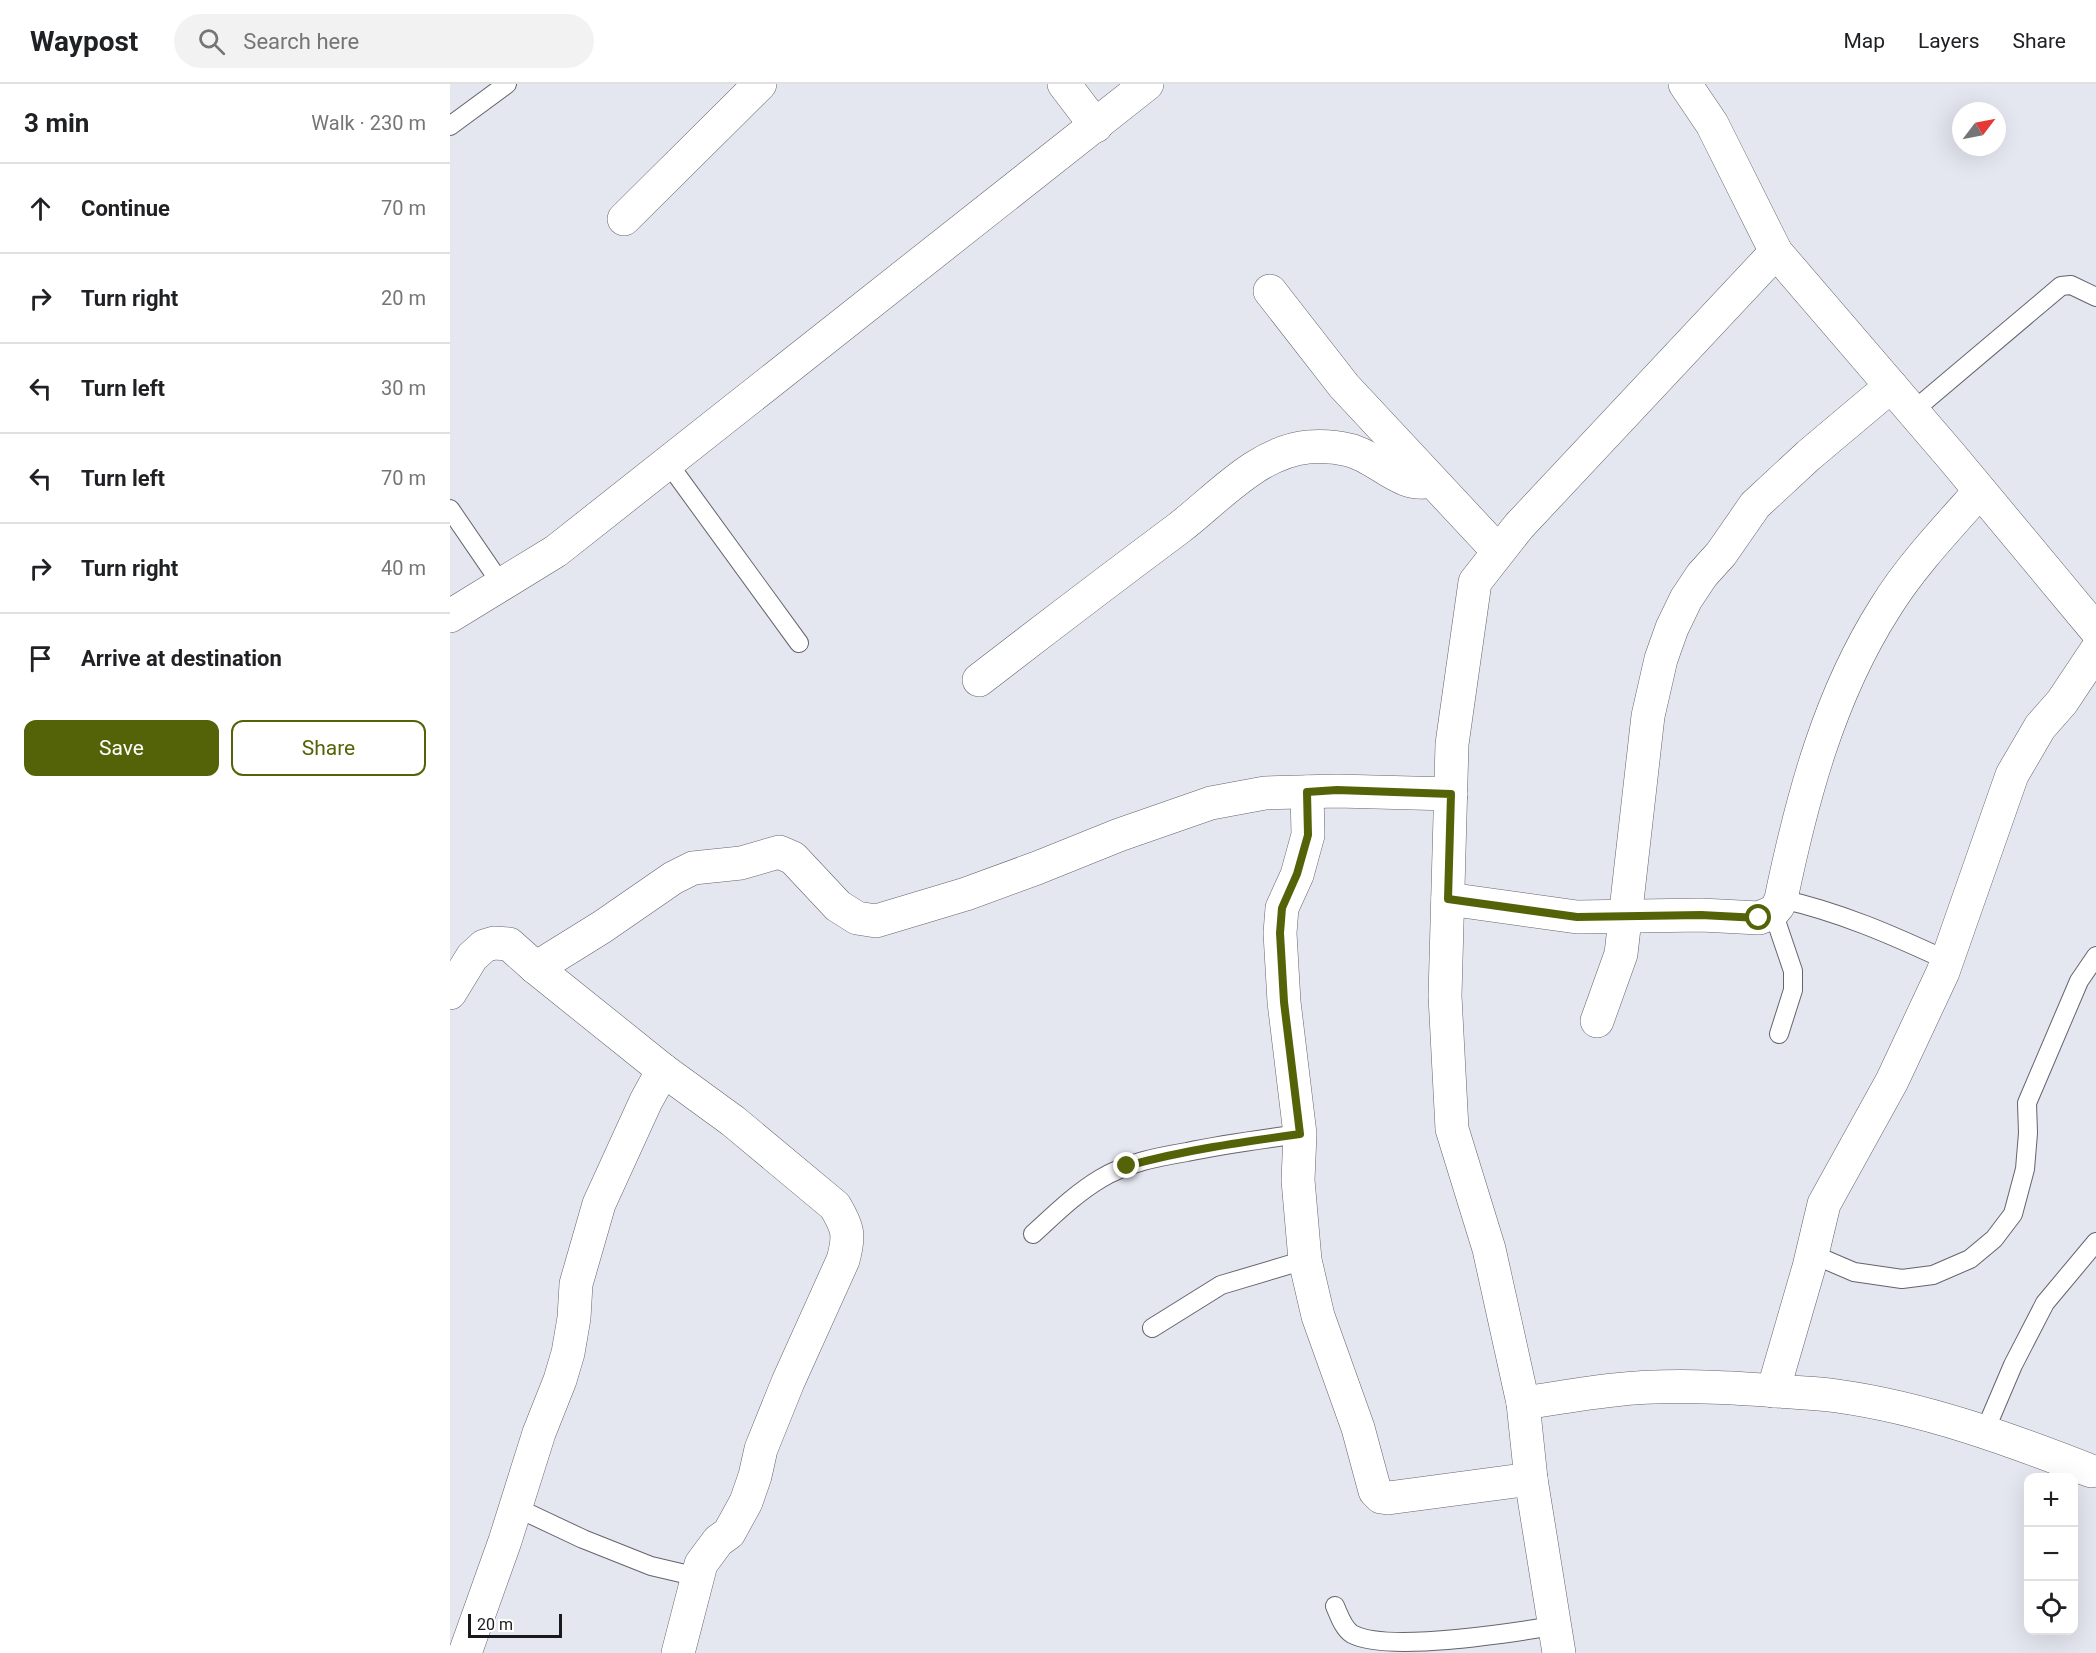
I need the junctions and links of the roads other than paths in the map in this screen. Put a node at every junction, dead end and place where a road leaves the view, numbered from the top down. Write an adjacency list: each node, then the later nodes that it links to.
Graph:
1 (507, 84): 6 (lane)
2 (760, 84): 8 (street)
3 (1064, 84): 7 (street)
4 (1148, 84): 7 (street)
5 (1685, 84): 9 (street)
6 (450, 126)
7 (1096, 126): 14 (street)
8 (624, 219)
9 (1776, 252): 12 (street); 18 (street)
10 (1270, 291): 15 (street)
11 (2096, 297): 13 (lane)
12 (1891, 386): 13 (street); 29 (street)
13 (1913, 411): 16 (street)
14 (668, 463): 19 (street); 22 (lane)
15 (1431, 481): 18 (street); 24 (street)
16 (1980, 491): 21 (street); 28 (street)
17 (450, 509): 19 (lane)
18 (1497, 551): 26 (street)
19 (502, 585): 20 (street)
20 (450, 616)
21 (2096, 630)
22 (799, 643)
23 (2096, 651): 31 (street)
24 (979, 680)
25 (1307, 792): 26 (street); 32 (street); 37 (street)
26 (1451, 794): 27 (street)
27 (1448, 899): 29 (street); 44 (street)
28 (1777, 906): 29 (street); 31 (lane); 35 (lane)
29 (1626, 915): 34 (street)
30 (2096, 956): 40 (lane)
31 (1946, 960): 40 (street)
32 (536, 969): 33 (street); 36 (street)
33 (450, 993)
34 (1597, 1021)
35 (1779, 1034)
36 (663, 1070): 48 (street); 49 (street)
37 (1300, 1134): 38 (lane); 41 (street)
38 (1033, 1234)
39 (2096, 1242): 45 (lane)
40 (1812, 1254): 43 (street)
41 (1305, 1260): 42 (lane); 47 (street)
42 (1152, 1328)
43 (1773, 1390): 44 (street); 45 (street)
44 (1523, 1403): 47 (street)
45 (1984, 1433): 46 (street)
46 (2091, 1471)
47 (1531, 1479): 51 (street)
48 (515, 1507): 49 (lane); 52 (street)
49 (698, 1576): 53 (street)
50 (1335, 1606): 51 (lane)
51 (1556, 1640)
52 (465, 1653)
53 (678, 1653)

